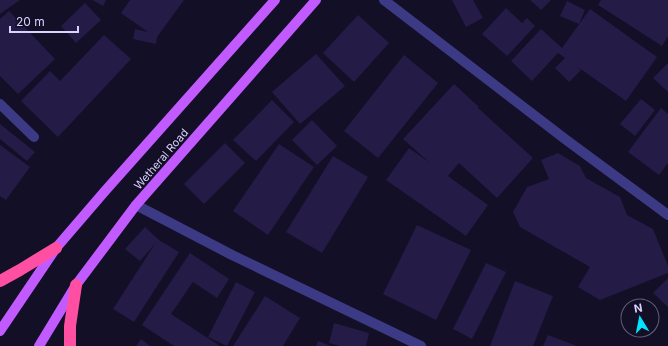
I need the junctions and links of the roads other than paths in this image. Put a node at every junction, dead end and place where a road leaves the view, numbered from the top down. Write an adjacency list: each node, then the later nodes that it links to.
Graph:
1 (275, 0): 8 (main road, Wetheral Road)
2 (316, 0): 6 (main road, Wetheral Road)
3 (384, 0): 7 (street)
4 (0, 104): 5 (street)
5 (34, 137)
6 (136, 205): 10 (main road, Wetheral Road); 14 (street)
7 (668, 215)
8 (56, 248): 9 (highway); 11 (main road, Wetheral Road)
9 (0, 281)
10 (76, 285): 12 (main road, Wetheral Road); 13 (highway)
11 (0, 331)
12 (39, 346)
13 (70, 346)
14 (421, 346)

